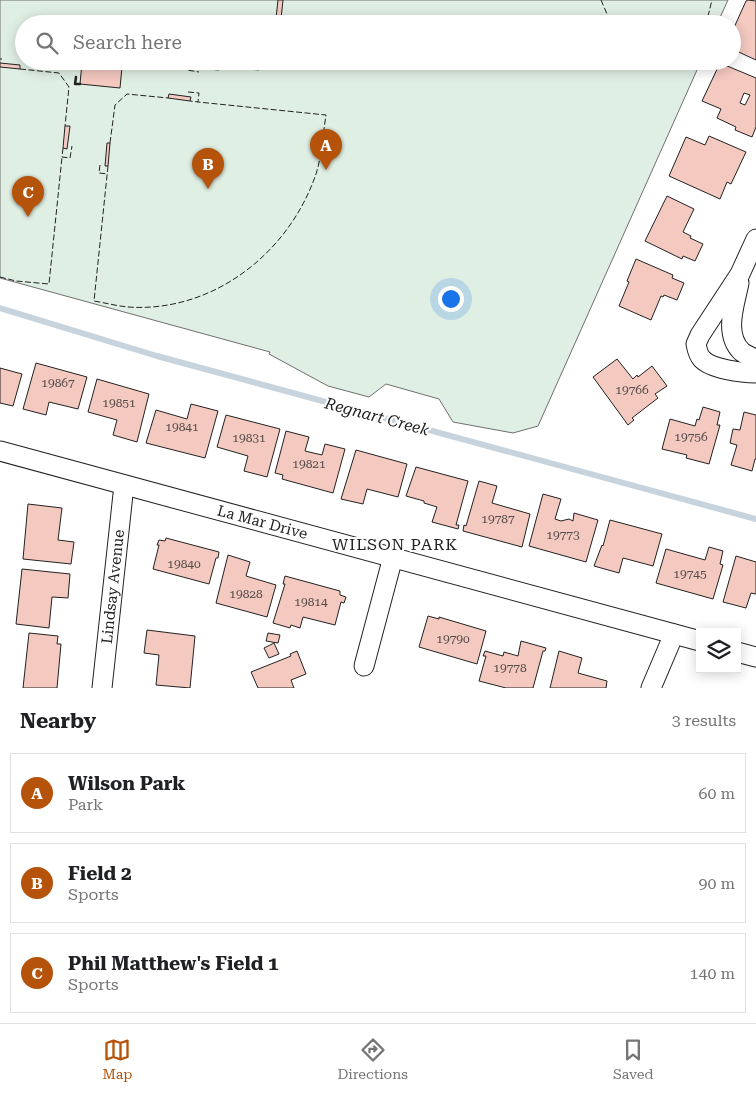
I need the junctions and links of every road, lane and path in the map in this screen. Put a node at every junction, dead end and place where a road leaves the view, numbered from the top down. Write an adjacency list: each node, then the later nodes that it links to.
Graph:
1 (756, 238): 2 (street)
2 (740, 274): 3 (street); 4 (street)
3 (756, 360)
4 (756, 373)
5 (0, 450): 6 (street, La Mar Drive)
6 (124, 485): 7 (street, La Mar Drive); 13 (street, Lindsay Avenue)
7 (393, 556): 8 (street, La Mar Drive); 12 (street)
8 (674, 634): 9 (street, La Mar Drive); 14 (street)
9 (696, 641)
10 (741, 653): 11 (street)
11 (756, 657)
12 (364, 666)
13 (102, 688)
14 (651, 688)

